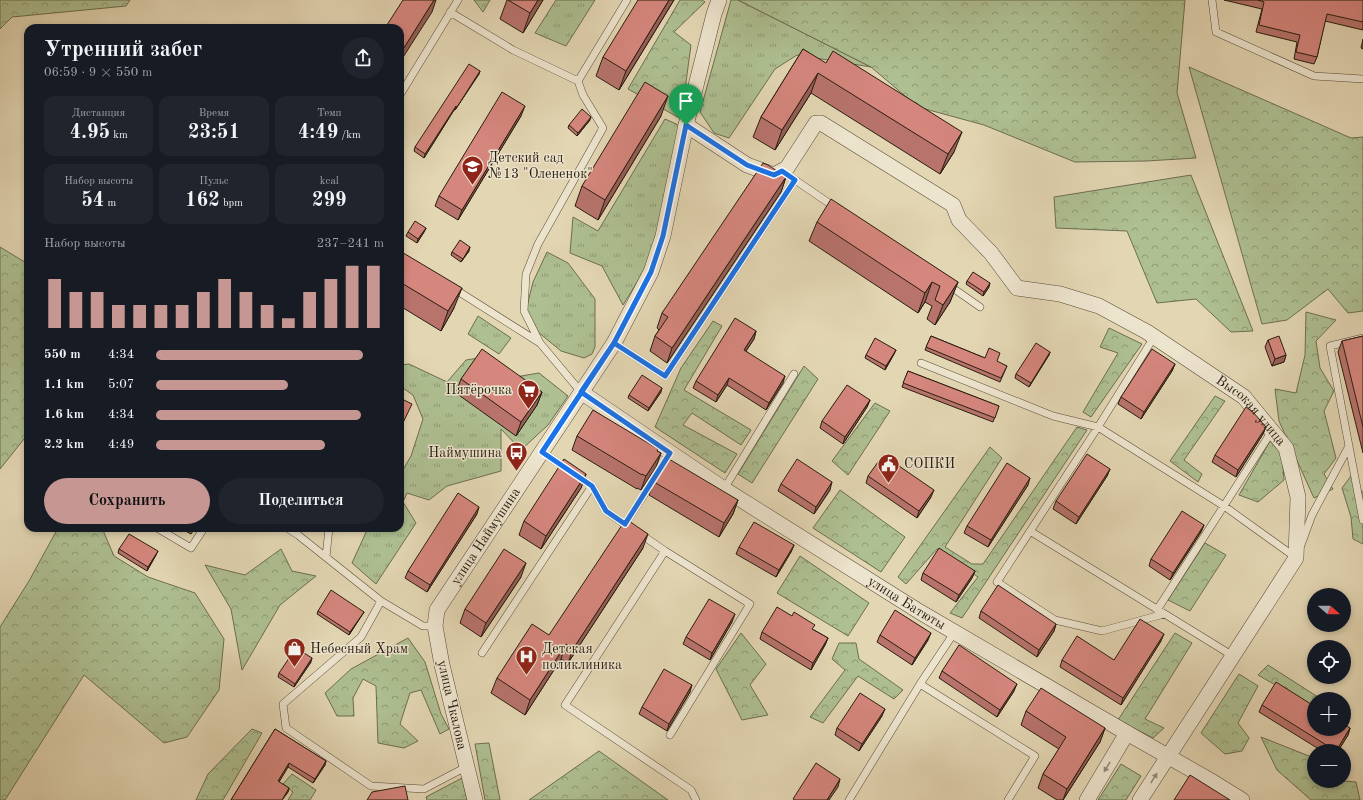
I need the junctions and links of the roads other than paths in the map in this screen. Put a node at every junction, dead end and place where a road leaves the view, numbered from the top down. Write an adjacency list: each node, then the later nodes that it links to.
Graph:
1 (458, 0): 5 (lane)
2 (627, 0): 7 (lane)
3 (719, 0): 9 (street, улица Наймушина)
4 (1212, 0): 6 (lane)
5 (450, 12): 7 (lane); 8 (lane)
6 (1363, 79)
7 (578, 81): 18 (lane)
8 (404, 88)
9 (686, 125): 10 (street); 19 (street, улица Наймушина)
10 (782, 171): 11 (lane); 16 (street, Высокая улица)
11 (795, 180): 12 (lane); 19 (lane)
12 (841, 212)
13 (940, 280): 15 (lane)
14 (447, 284): 18 (lane)
15 (980, 307)
16 (1154, 337): 23 (lane); 24 (street, Высокая улица)
17 (1363, 338): 25 (lane)
18 (540, 343): 22 (lane)
19 (614, 343): 22 (street, улица Наймушина)
20 (921, 363): 23 (lane)
21 (794, 374): 29 (lane)
22 (581, 392): 26 (street, улица Наймушина); 27 (street, улица Батюты)
23 (1098, 427): 30 (lane); 33 (lane)
24 (1272, 431): 30 (lane); 40 (street, Высокая улица)
25 (1349, 446): 31 (lane); 40 (lane)
26 (542, 452): 28 (lane); 42 (street, улица Наймушина)
27 (670, 453): 29 (street, улица Батюты); 32 (lane)
28 (592, 486): 32 (lane); 47 (lane)
29 (724, 489): 46 (street, улица Батюты)
30 (1224, 506): 40 (lane); 43 (lane)
31 (1363, 520)
32 (625, 524): 38 (lane)
33 (1030, 531): 43 (lane); 44 (lane)
34 (164, 532): 35 (lane)
35 (201, 532)
36 (293, 532): 39 (lane)
37 (329, 532): 39 (lane)
38 (665, 551): 51 (lane); 55 (lane)
39 (326, 557): 41 (lane)
40 (1296, 558): 48 (street)
41 (381, 601): 45 (lane); 53 (lane)
42 (437, 610): 45 (street, улица Чкалова)
43 (1157, 610): 44 (lane)
44 (1164, 614): 48 (lane)
45 (435, 626): 53 (street, улица Чкалова)
46 (954, 633): 49 (lane); 50 (street, улица Батюты)
47 (482, 653)
48 (1233, 656): 52 (street)
49 (920, 684): 56 (lane); 57 (lane)
50 (1127, 734): 52 (street, улица Батюты); 58 (street, one-way to 58)
51 (670, 735)
52 (1168, 756): 59 (street, one-way to 52); 60 (street, улица Батюты)
53 (466, 767): 54 (street, улица Чкалова)
54 (474, 800)
55 (696, 800)
56 (849, 800)
57 (1008, 800)
58 (1087, 800)
59 (1140, 800)
60 (1242, 800)

